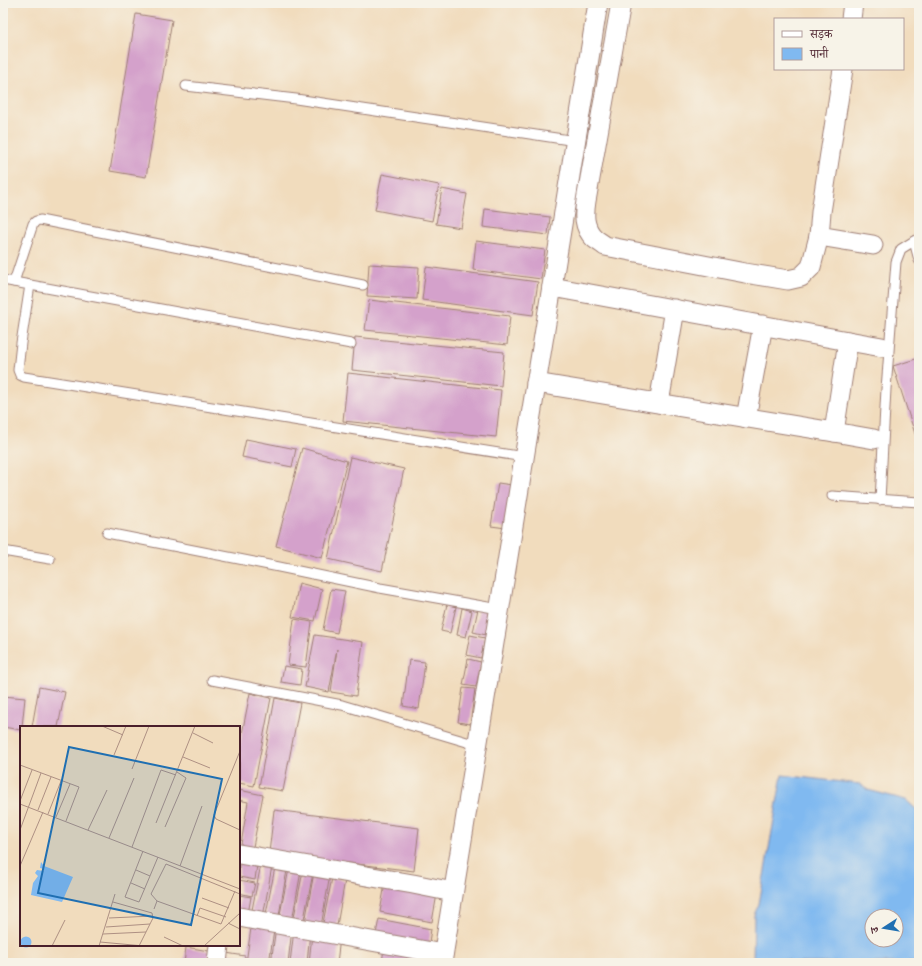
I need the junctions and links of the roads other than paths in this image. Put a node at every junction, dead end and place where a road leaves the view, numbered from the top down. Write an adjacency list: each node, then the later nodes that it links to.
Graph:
1 (598, 3): 7 (street)
2 (621, 3): 8 (street)
3 (853, 3): 4 (street)
4 (851, 18)
5 (843, 70): 8 (street)
6 (186, 86): 7 (lane)
7 (576, 141): 16 (street)
8 (819, 236): 10 (street)
9 (916, 240): 11 (lane); 29 (lane)
10 (873, 245)
11 (919, 260)
12 (3, 280): 13 (lane)
13 (14, 282): 14 (lane); 15 (lane)
14 (363, 284)
15 (30, 285): 20 (lane); 27 (lane)
16 (552, 287): 17 (street); 22 (street)
17 (674, 309): 18 (street); 23 (street)
18 (762, 325): 19 (street); 24 (street)
19 (848, 341): 21 (street); 25 (street)
20 (350, 344)
21 (882, 347)
22 (536, 383): 23 (street); 27 (street)
23 (659, 403): 24 (street)
24 (746, 418): 25 (street)
25 (834, 432): 26 (street)
26 (874, 439)
27 (524, 457): 34 (street)
28 (832, 496): 29 (lane)
29 (880, 500): 30 (lane)
30 (919, 502)
31 (107, 534): 34 (lane)
32 (3, 551): 33 (lane)
33 (50, 559)
34 (499, 609): 36 (street)
35 (212, 680): 36 (lane)
36 (477, 745): 38 (street)
37 (240, 854): 38 (street)
38 (453, 892): 41 (street)
39 (240, 917): 41 (street)
40 (219, 946): 42 (street)
41 (442, 959)
42 (217, 963)

